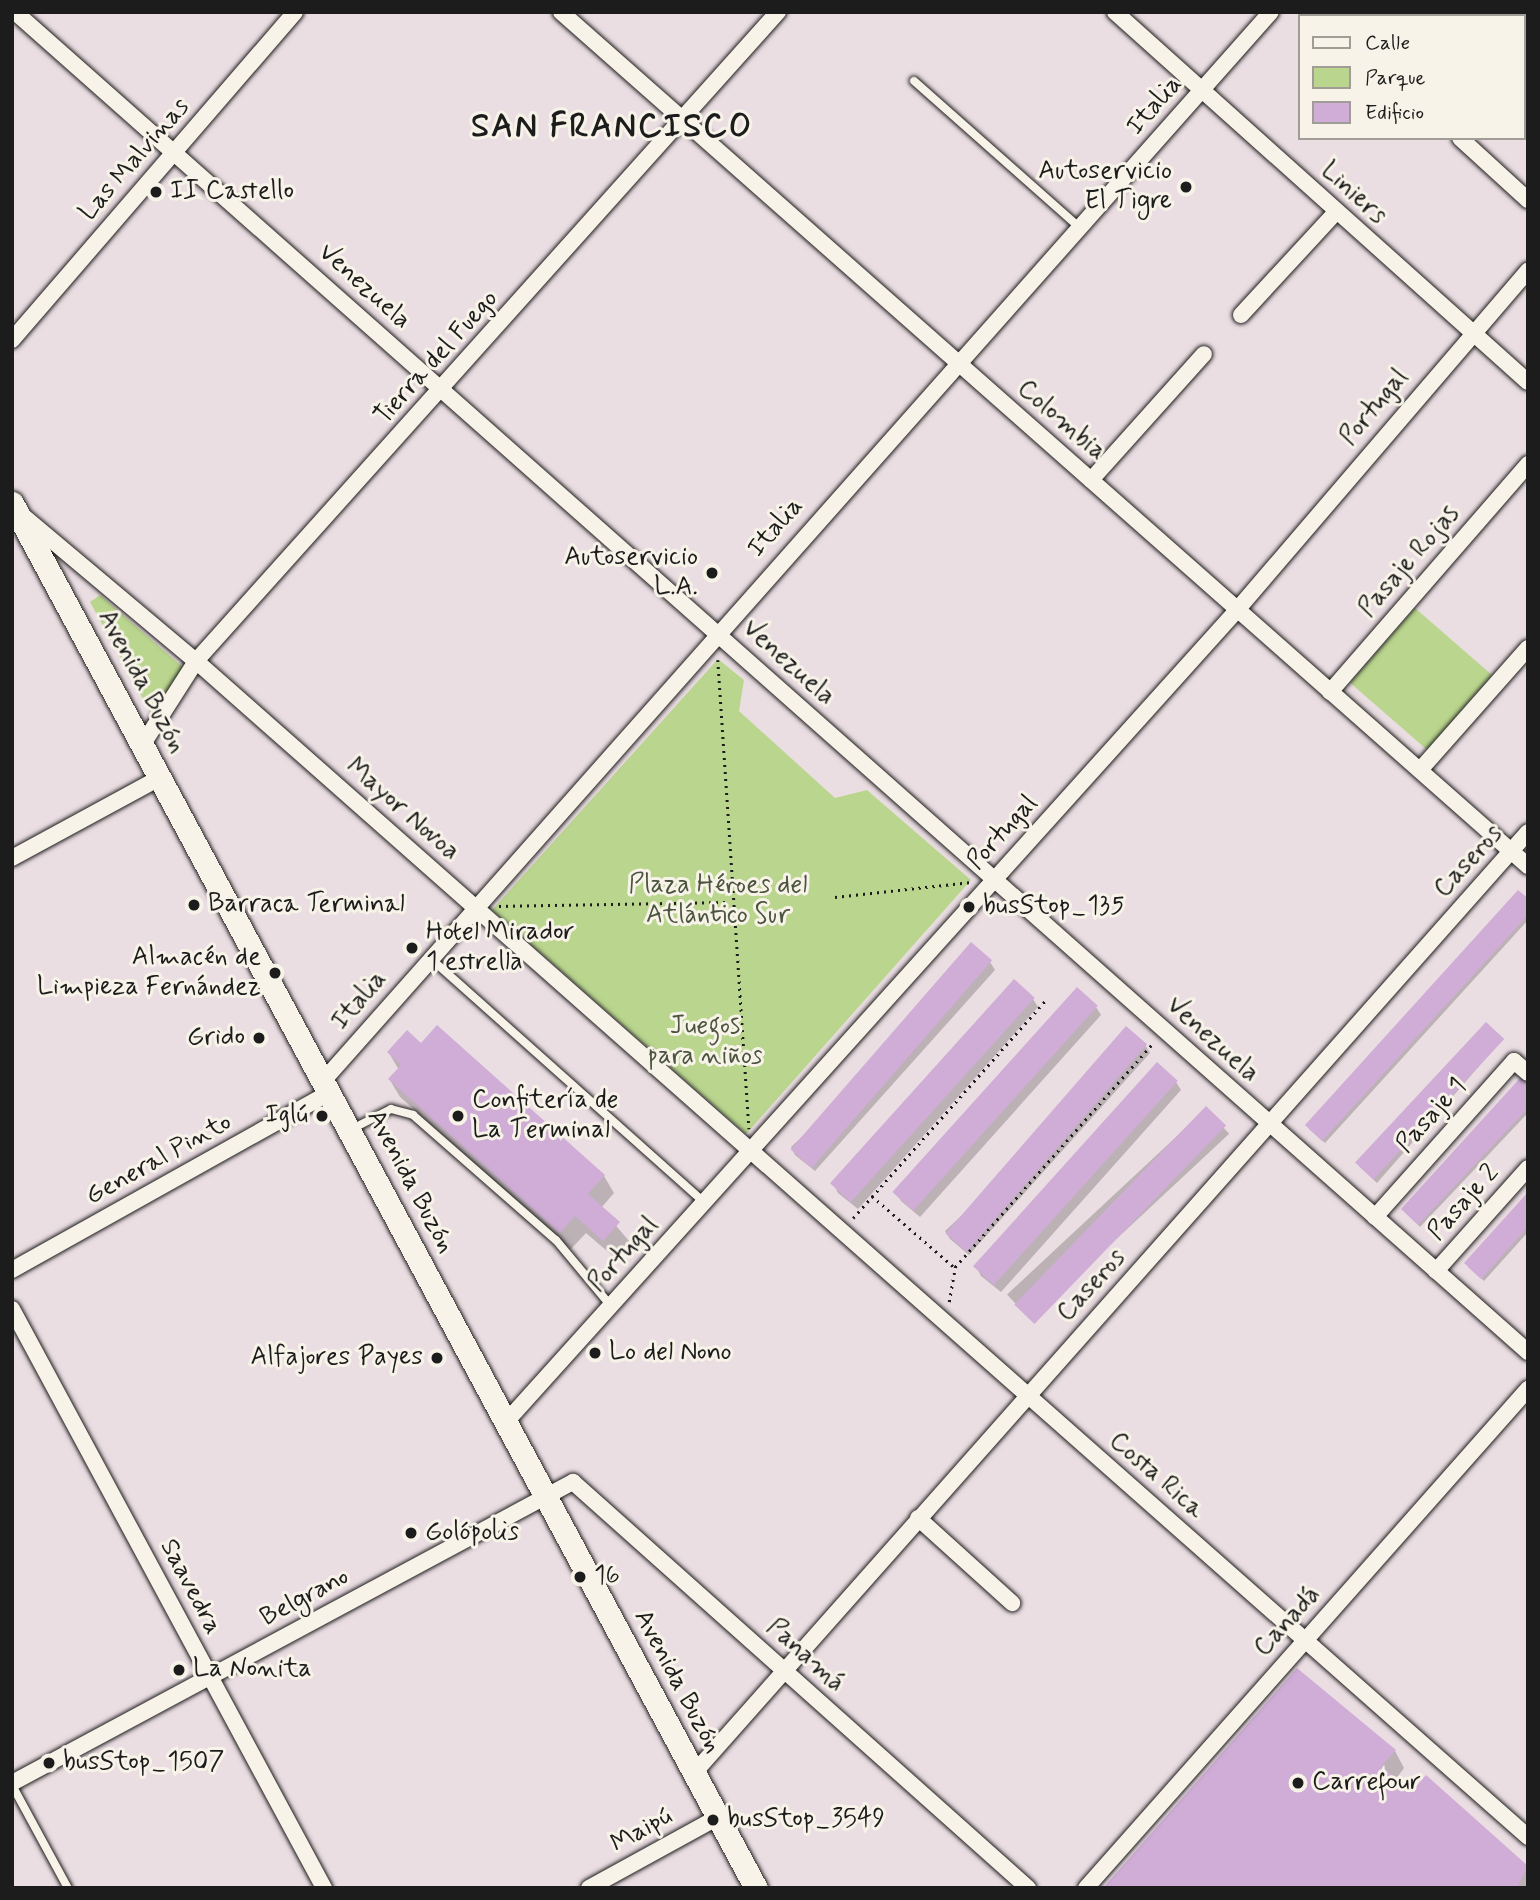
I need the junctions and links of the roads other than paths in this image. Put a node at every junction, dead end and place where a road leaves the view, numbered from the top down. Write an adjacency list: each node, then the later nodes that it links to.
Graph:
1 (15, 12): 11 (street, Venezuela)
2 (295, 12): 11 (street, Las Malvinas)
3 (561, 12): 9 (street, Colombia)
4 (778, 12): 9 (street, Tierra del Fuego)
5 (1115, 12): 8 (street, Liniers)
6 (1271, 12): 8 (street, Italia)
7 (914, 81): 14 (lane)
8 (1201, 90): 13 (street, Liniers); 14 (street, Italia)
9 (683, 120): 20 (street, Colombia); 22 (street, Tierra del Fuego)
10 (1462, 140): 12 (street)
11 (173, 152): 18 (street, Las Malvinas); 22 (street, Venezuela)
12 (1528, 200)
13 (1336, 212): 16 (street); 17 (street, Liniers)
14 (1080, 228): 20 (street, Italia)
15 (1528, 271): 17 (street, Portugal)
16 (1241, 315)
17 (1471, 332): 21 (street, Liniers); 26 (street, Portugal)
18 (12, 340)
19 (1204, 354): 24 (street)
20 (956, 361): 24 (street, Colombia); 27 (street, Italia)
21 (1528, 382)
22 (442, 389): 27 (street, Venezuela); 29 (street, Tierra del Fuego)
23 (1528, 464): 30 (street, Pasaje Rojas)
24 (1091, 480): 26 (street, Colombia)
25 (14, 507): 29 (street, Mayor Novoa); 31 (main road, Avenida Buzón)
26 (1237, 610): 30 (street, Colombia); 38 (street, Portugal)
27 (716, 633): 38 (street, Venezuela); 39 (street, Italia)
28 (1528, 648): 32 (street)
29 (196, 661): 31 (street, Tierra del Fuego); 39 (street, Mayor Novoa)
30 (1330, 692): 32 (street, Colombia)
31 (143, 744): 33 (main road, Avenida Buzón)
32 (1420, 770): 35 (street, Colombia)
33 (161, 777): 36 (street); 42 (main road, Avenida Buzón)
34 (1528, 832): 35 (street, Caseros)
35 (1511, 851): 37 (street, Colombia); 43 (street, Caseros)
36 (12, 858)
37 (1528, 866)
38 (994, 879): 43 (street, Venezuela); 45 (street, Portugal)
39 (474, 907): 40 (street, Italia); 45 (street, Mayor Novoa)
40 (430, 958): 42 (street, Italia); 47 (lane)
41 (1528, 1073): 48 (street, Pasaje 1)
42 (327, 1086): 44 (main road, Avenida Buzón); 49 (street, General Pinto)
43 (1269, 1123): 48 (street, Venezuela); 55 (street, Caseros)
44 (350, 1130): 51 (lane); 56 (main road, Avenida Buzón)
45 (751, 1151): 47 (street, Portugal); 55 (street, Costa Rica)
46 (1528, 1168): 50 (street, Pasaje 2)
47 (705, 1203): 51 (street, Portugal)
48 (1375, 1217): 50 (street, Venezuela)
49 (12, 1270)
50 (1436, 1271): 53 (street, Venezuela)
51 (611, 1306): 56 (street, Portugal)
52 (12, 1309): 62 (street, Saavedra)
53 (1528, 1352)
54 (1528, 1390): 60 (street, Canadá)
55 (1028, 1395): 58 (street, Caseros); 60 (street, Costa Rica)
56 (506, 1422): 57 (main road, Avenida Buzón)
57 (546, 1496): 61 (street, Panamá); 62 (street, Belgrano); 63 (main road, Avenida Buzón)
58 (918, 1518): 59 (street); 61 (street, Caseros)
59 (1013, 1603)
60 (1305, 1640): 66 (street, Costa Rica); 72 (street, Canadá)
61 (784, 1670): 63 (street, Caseros); 71 (street, Panamá)
62 (210, 1676): 64 (street, Belgrano); 68 (street, Saavedra)
63 (694, 1773): 65 (main road, Avenida Buzón)
64 (12, 1784): 67 (lane)
65 (718, 1817): 69 (street, Maipú); 70 (main road, Avenida Buzón)
66 (1528, 1837)
67 (68, 1888)
68 (324, 1888)
69 (589, 1888)
70 (756, 1888)
71 (1028, 1888)
72 (1086, 1888)

